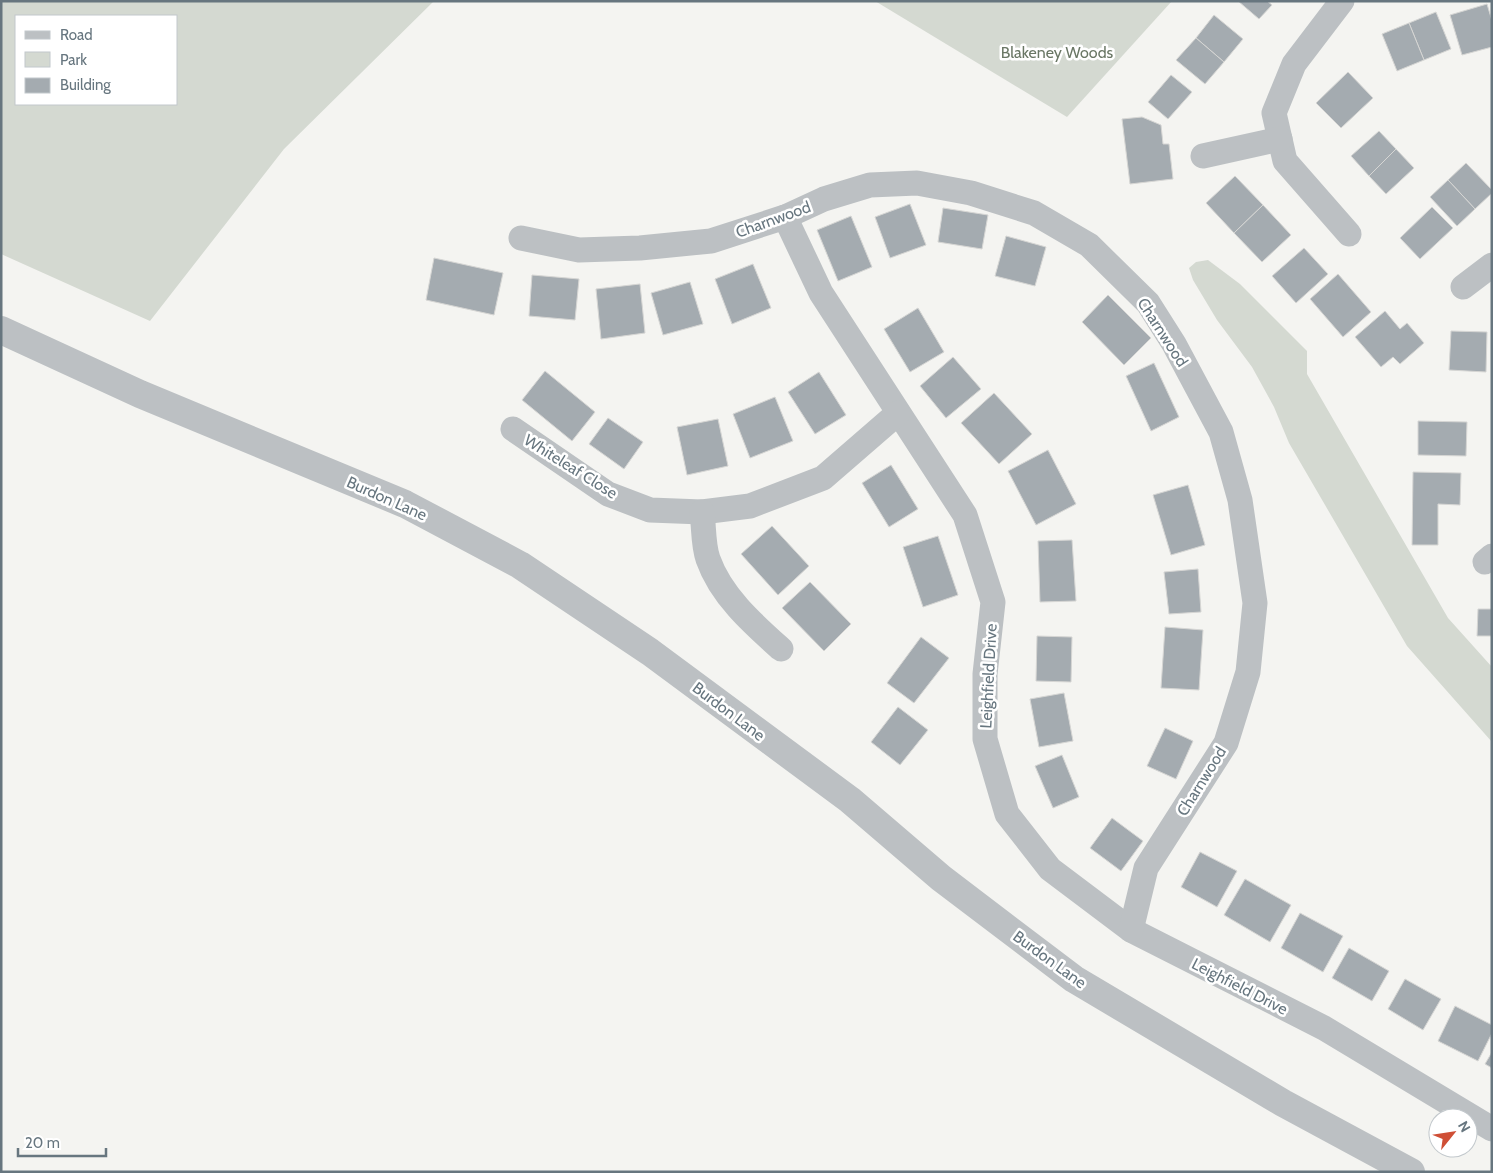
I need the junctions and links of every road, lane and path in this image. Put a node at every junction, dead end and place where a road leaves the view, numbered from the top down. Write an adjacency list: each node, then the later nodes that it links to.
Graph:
1 (1342, 1): 2 (street)
2 (1280, 139): 3 (street); 5 (street)
3 (1203, 156)
4 (785, 217): 6 (street, Charnwood); 10 (street, Leighfield Drive); 14 (street, Charnwood)
5 (1349, 234)
6 (522, 238)
7 (1492, 265): 8 (street)
8 (1463, 287)
9 (1, 330): 16 (street, Burdon Lane)
10 (898, 413): 12 (street, Whiteleaf Close); 14 (street, Leighfield Drive)
11 (513, 429): 12 (street, Whiteleaf Close)
12 (702, 512): 13 (street)
13 (781, 649)
14 (1132, 930): 15 (street, Leighfield Drive)
15 (1492, 1129)
16 (1412, 1172)

